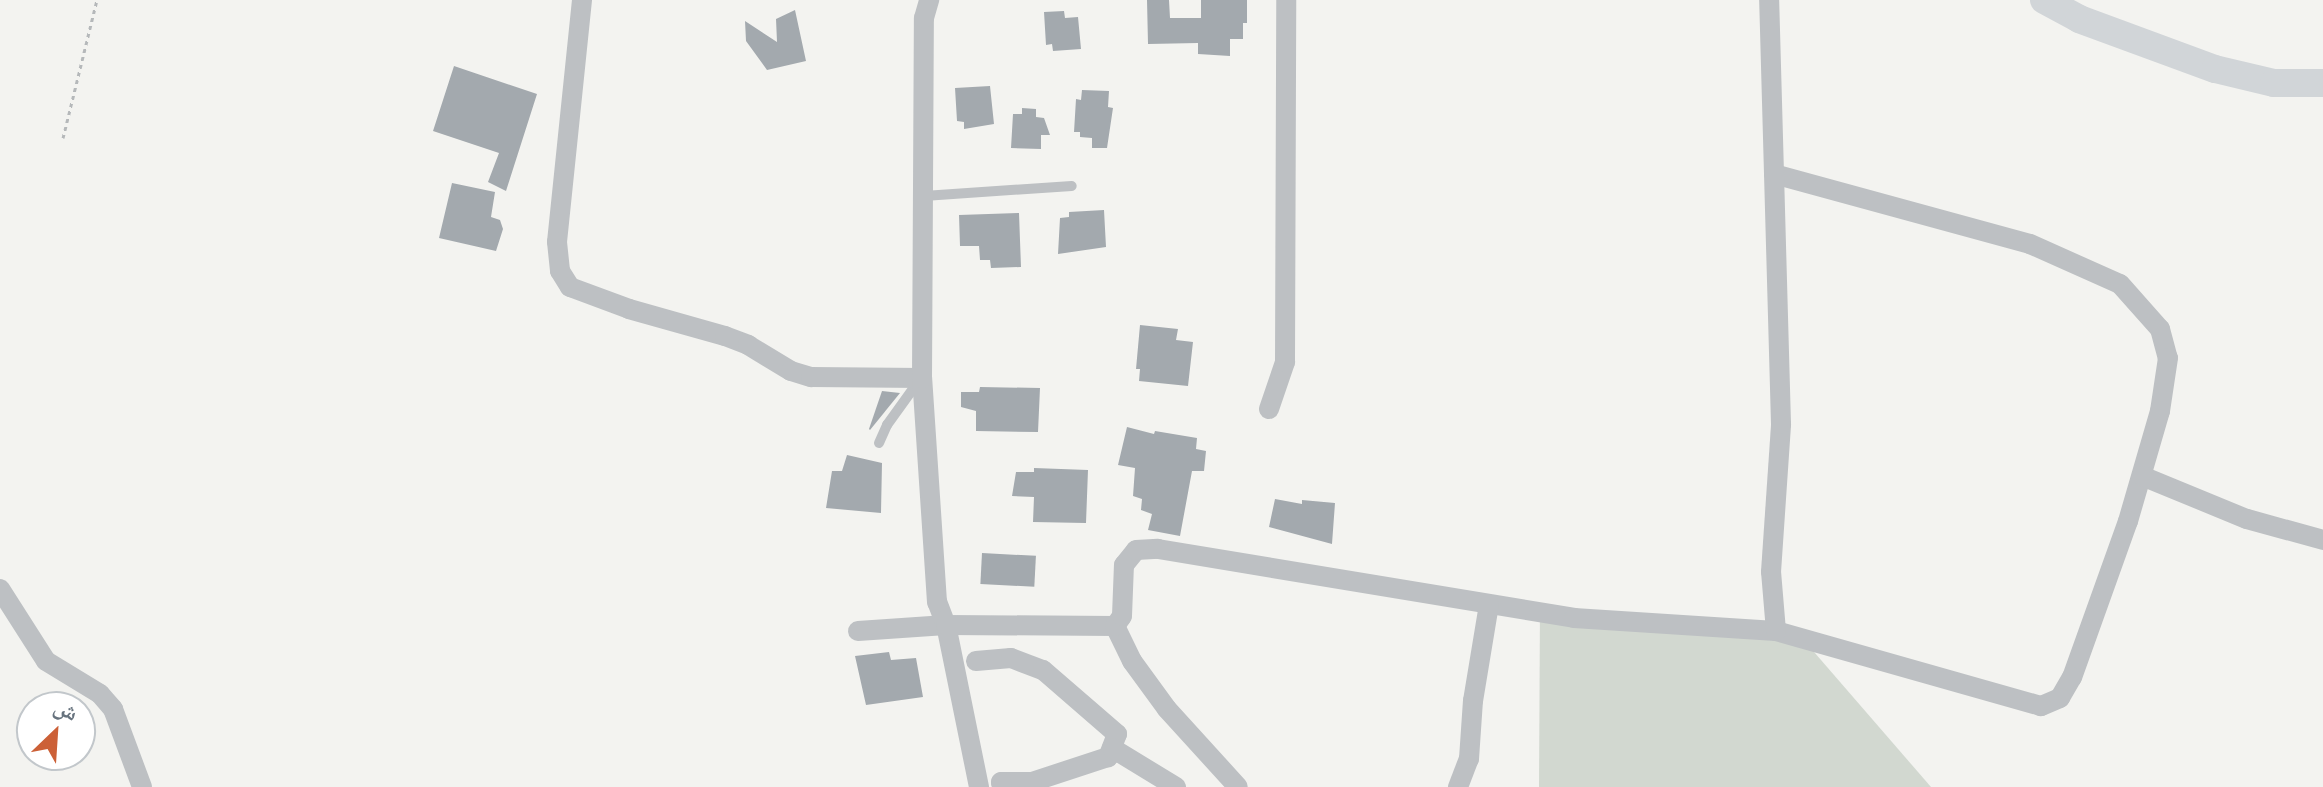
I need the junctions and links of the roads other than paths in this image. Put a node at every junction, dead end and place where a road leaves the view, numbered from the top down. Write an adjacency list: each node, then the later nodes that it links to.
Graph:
1 (582, 0): 10 (street)
2 (929, 0): 9 (street)
3 (1286, 0): 11 (street)
4 (1769, 0): 7 (street)
5 (2044, 0): 6 (main road)
6 (2323, 83)
7 (1774, 174): 13 (street); 20 (street)
8 (1072, 186): 9 (lane)
9 (924, 196): 10 (street)
10 (922, 378): 12 (lane); 17 (street)
11 (1269, 409)
12 (879, 443)
13 (2142, 476): 14 (street); 20 (street)
14 (2323, 540)
15 (0, 589): 23 (street)
16 (1489, 604): 18 (street); 20 (street); 28 (street)
17 (946, 625): 18 (street); 19 (street); 24 (street)
18 (1115, 626): 27 (street)
19 (858, 631)
20 (1776, 631)
21 (976, 661): 22 (street)
22 (1112, 748): 25 (street); 26 (street)
23 (142, 787)
24 (979, 787)
25 (1002, 787)
26 (1176, 787)
27 (1238, 787)
28 (1458, 787)

